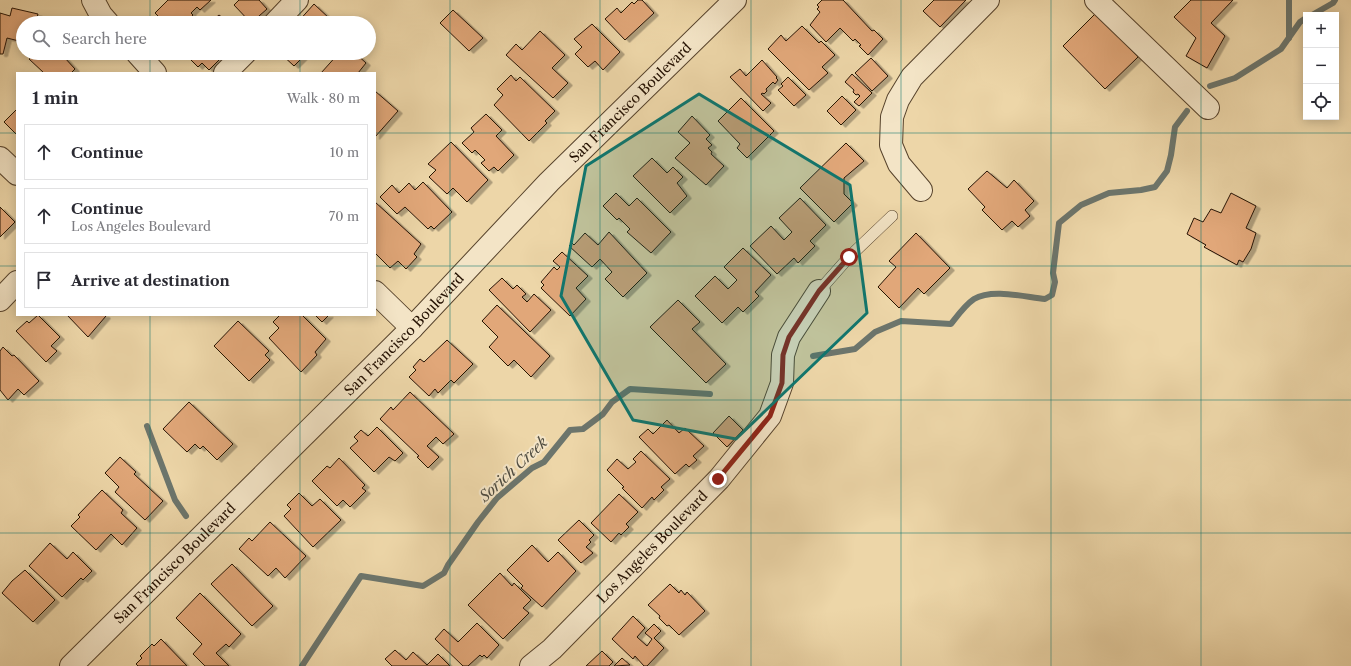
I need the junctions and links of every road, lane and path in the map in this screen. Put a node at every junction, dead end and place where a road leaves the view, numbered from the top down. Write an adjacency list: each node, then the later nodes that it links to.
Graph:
1 (93, 0): 6 (street)
2 (298, 0): 7 (street)
3 (735, 0): 21 (street, San Francisco Boulevard)
4 (988, 0): 15 (street)
5 (1096, 0): 12 (street)
6 (101, 16)
7 (282, 16)
8 (143, 60): 10 (street)
9 (238, 60): 11 (street)
10 (154, 72)
11 (226, 72)
12 (1208, 108)
13 (0, 158): 14 (street)
14 (16, 173)
15 (921, 190)
16 (892, 216): 18 (lane)
17 (16, 283): 20 (street)
18 (819, 291): 23 (street, Los Angeles Boulevard)
19 (376, 293): 21 (street)
20 (0, 300)
21 (412, 328): 22 (street, San Francisco Boulevard)
22 (70, 666)
23 (531, 666)

